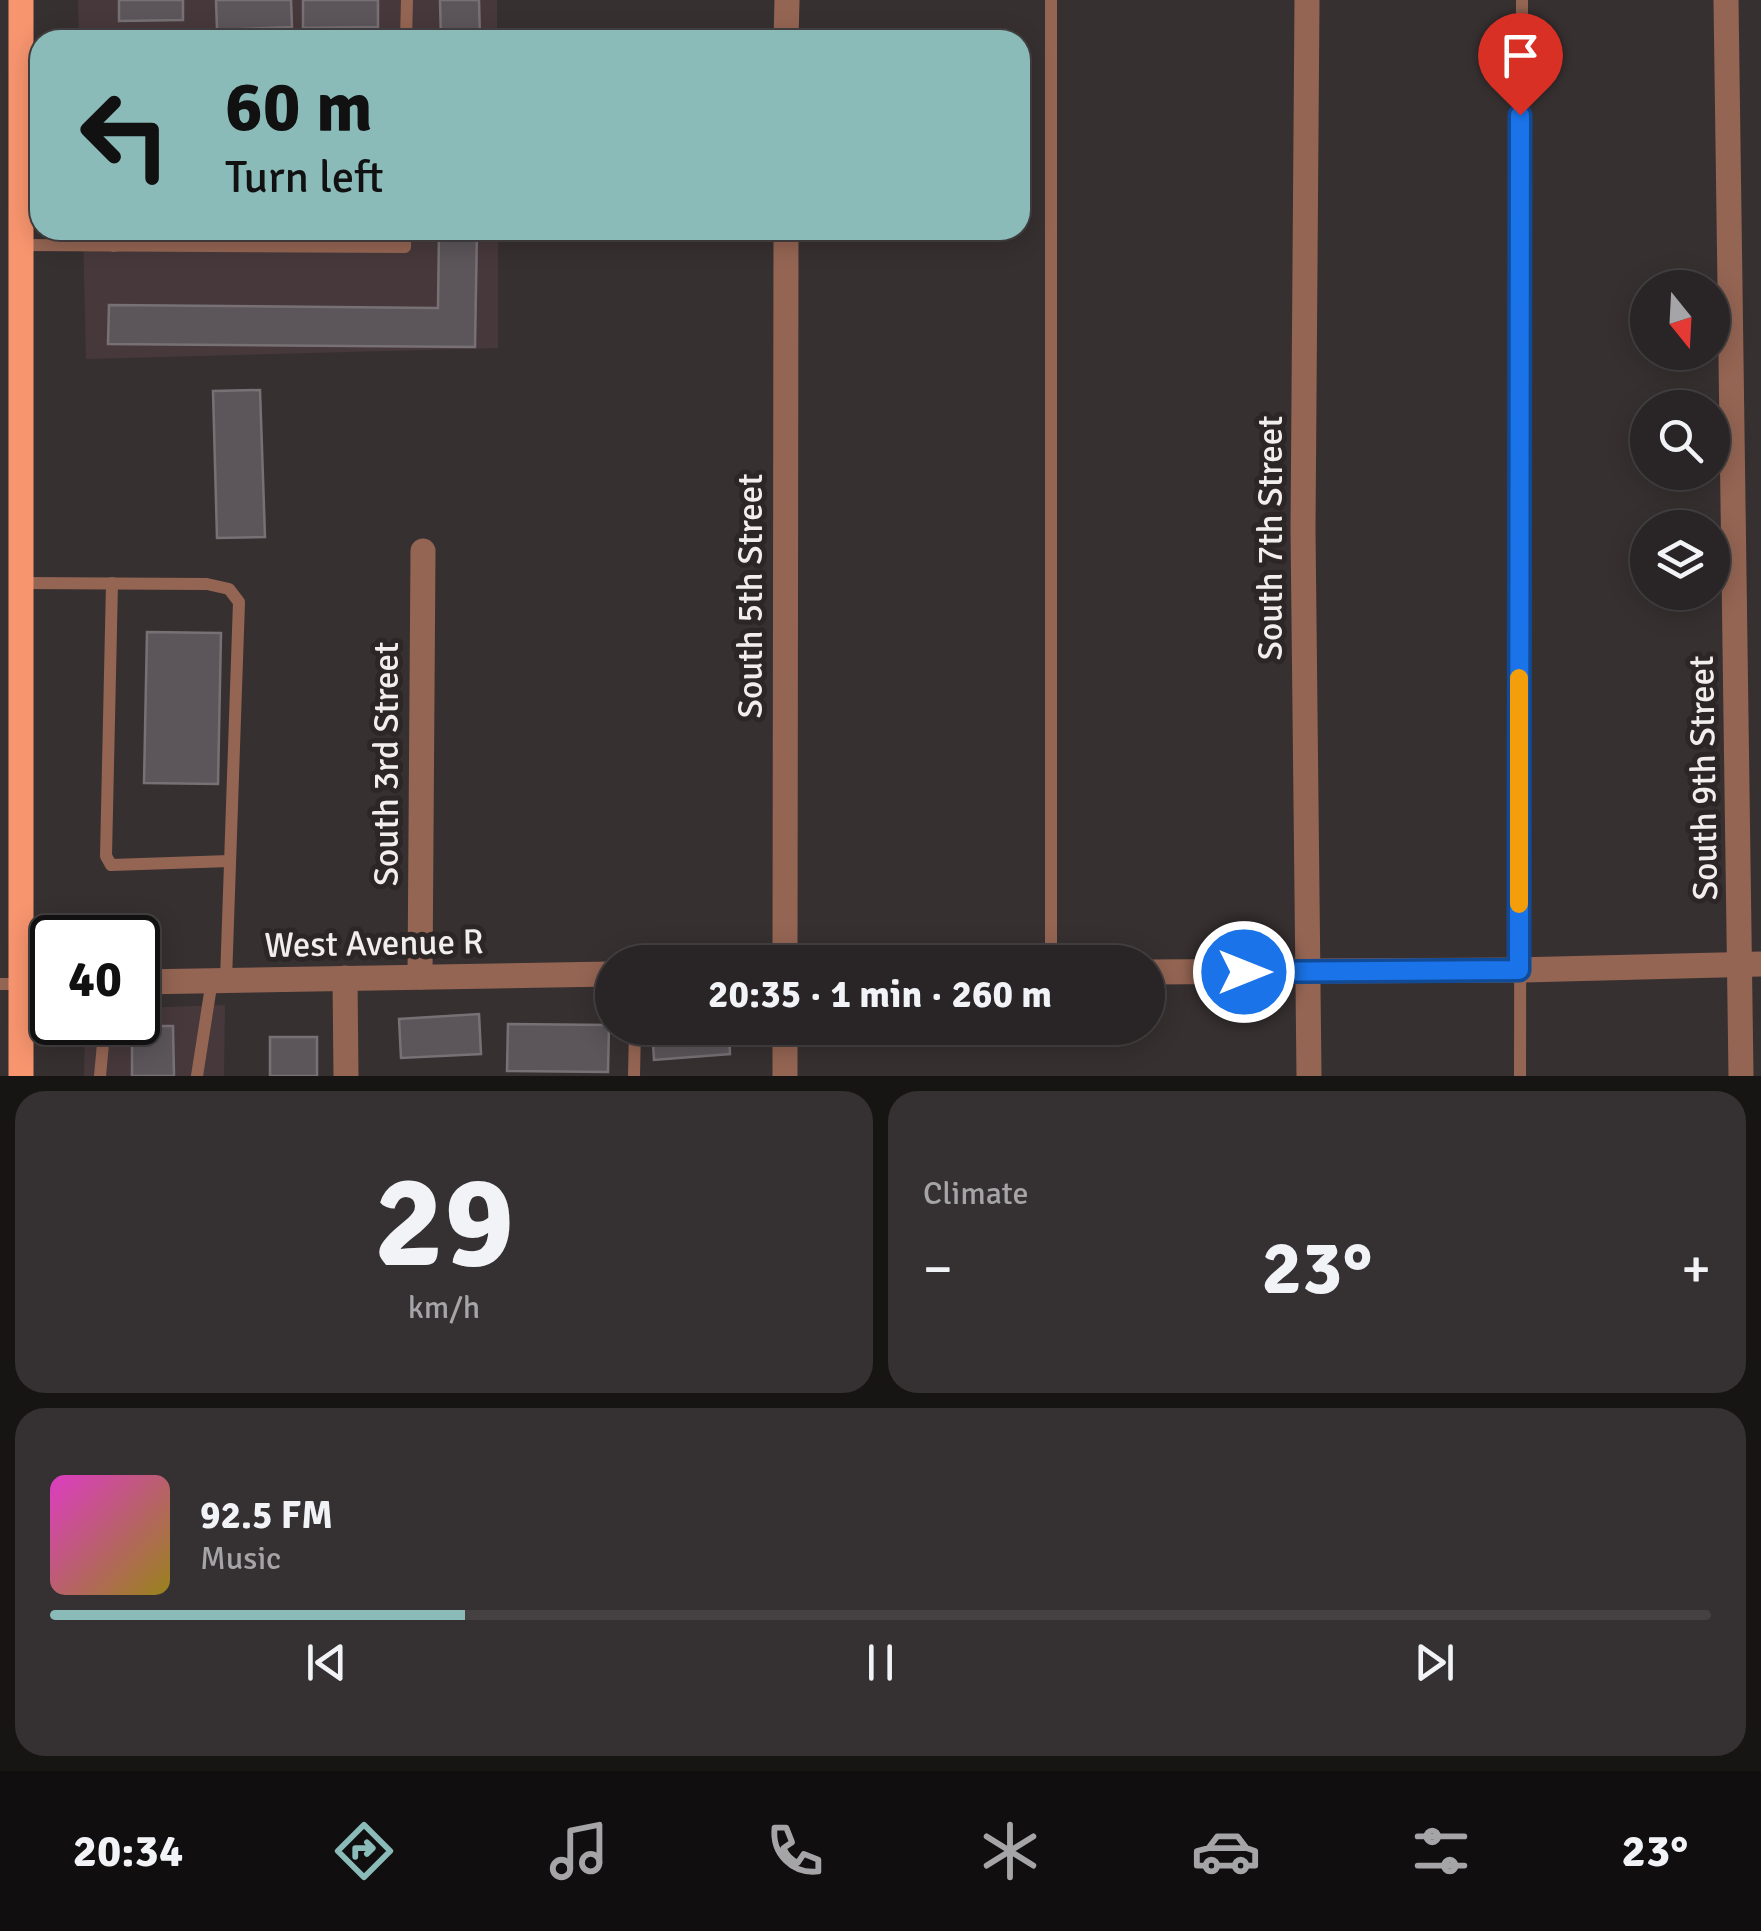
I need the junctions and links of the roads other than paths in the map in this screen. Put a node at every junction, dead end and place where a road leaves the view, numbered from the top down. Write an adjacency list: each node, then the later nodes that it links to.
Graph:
1 (21, 0): 10 (main road)
2 (406, 0): 8 (lane)
3 (787, 0): 9 (street)
4 (1051, 0): 21 (lane)
5 (1307, 0): 24 (street, South 7th Street)
6 (1522, 0): 23 (lane)
7 (1726, 0): 22 (street, South 9th Street)
8 (406, 30)
9 (786, 30)
10 (30, 62): 14 (main road)
11 (114, 240): 15 (lane)
12 (404, 240): 15 (lane)
13 (786, 240): 20 (street, South 5th Street)
14 (20, 246): 15 (lane); 17 (main road)
15 (114, 246)
16 (423, 551): 27 (street, South 3rd Street)
17 (20, 583): 18 (lane); 31 (main road)
18 (112, 584): 19 (lane); 19 (lane)
19 (230, 862): 29 (lane)
20 (785, 945)
21 (1051, 945)
22 (1751, 964): 23 (street); 43 (street, South 9th Street)
23 (1519, 970): 24 (street); 42 (lane)
24 (1309, 971): 25 (street); 41 (street, South 7th Street)
25 (1165, 972)
26 (595, 974): 27 (street, West Avenue R)
27 (420, 977): 28 (street, West Avenue R)
28 (345, 978): 29 (street, West Avenue R); 38 (street)
29 (219, 980): 30 (street, West Avenue R); 37 (lane)
30 (160, 981)
31 (10, 984): 35 (main road)
32 (103, 1045): 36 (lane)
33 (635, 1045): 39 (lane)
34 (785, 1045): 40 (street)
35 (21, 1076)
36 (100, 1076)
37 (196, 1076)
38 (346, 1076)
39 (634, 1076)
40 (785, 1076)
41 (1309, 1076)
42 (1520, 1076)
43 (1740, 1076)

